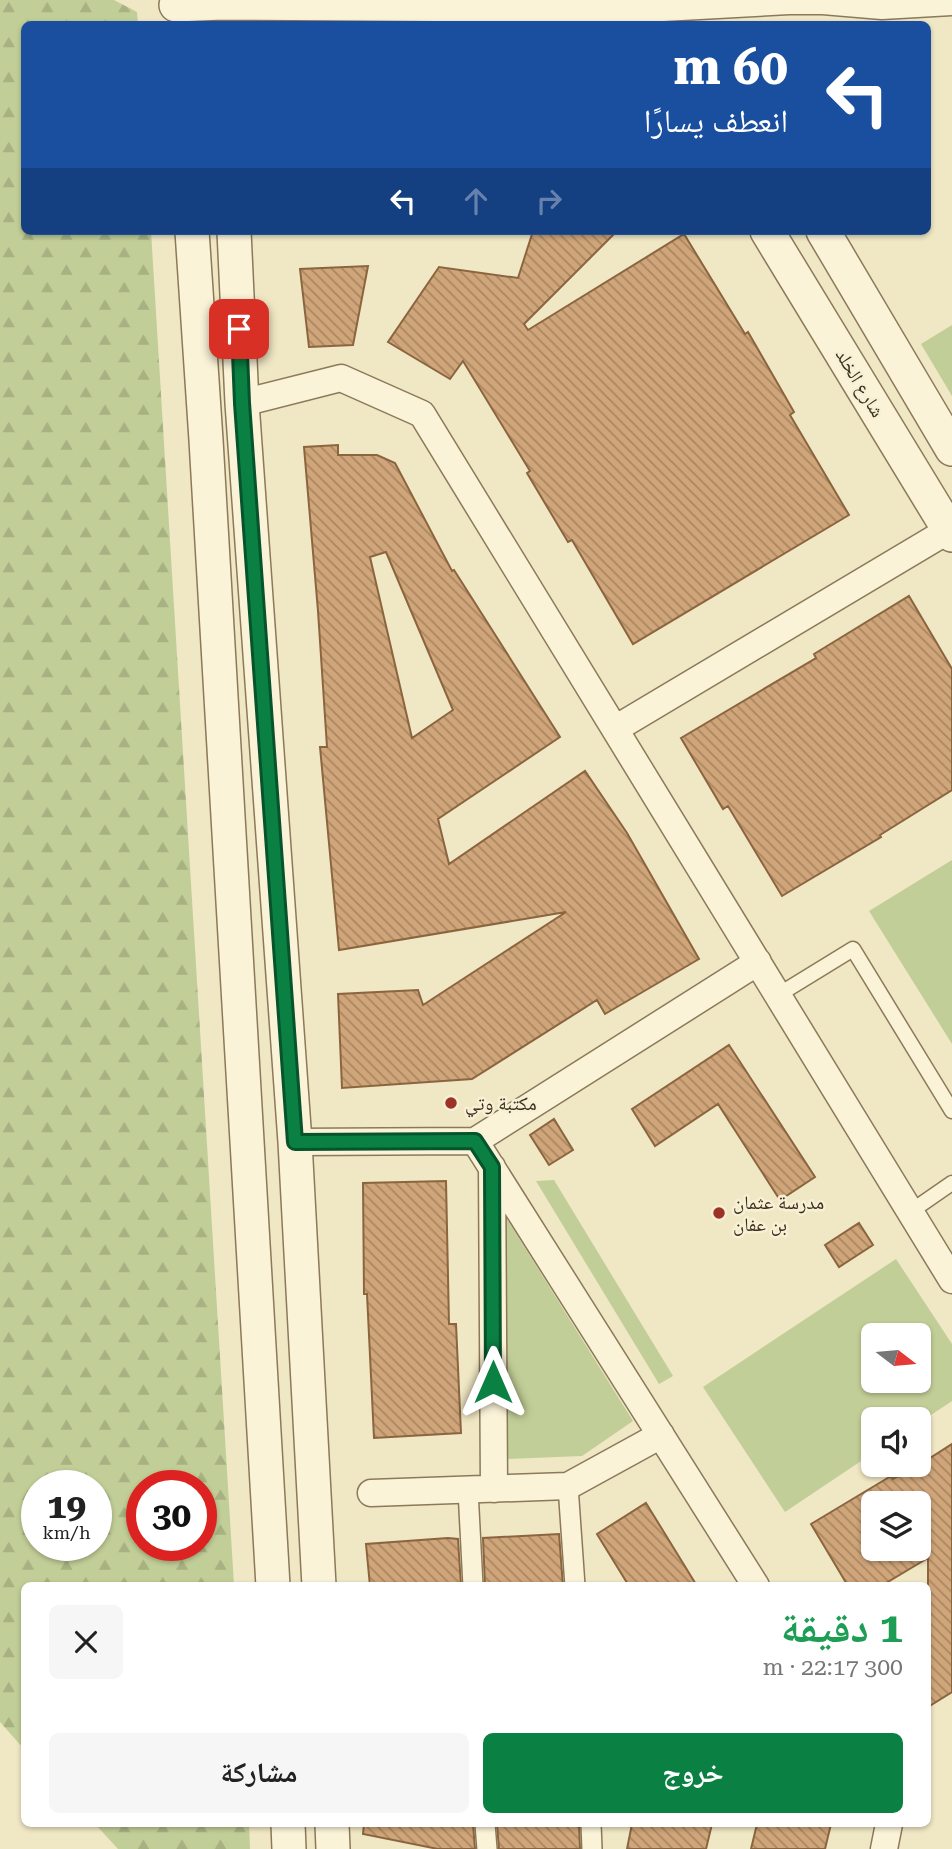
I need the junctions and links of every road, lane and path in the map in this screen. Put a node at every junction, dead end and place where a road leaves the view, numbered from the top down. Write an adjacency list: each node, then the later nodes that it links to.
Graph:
1 (952, 2): 6 (street)
2 (525, 3): 3 (street); 5 (street)
3 (222, 9): 4 (street)
4 (176, 10)
5 (582, 12): 6 (street); 7 (street)
6 (875, 15)
7 (609, 21)
8 (192, 235): 30 (street)
9 (234, 235): 13 (street)
10 (800, 235): 12 (street)
11 (825, 235): 14 (street)
12 (774, 241): 15 (street, شارع الخلد)
13 (242, 403): 16 (street); 21 (street)
14 (952, 449)
15 (951, 532): 16 (street)
16 (615, 729): 17 (street)
17 (758, 962): 18 (street); 20 (street)
18 (778, 995): 19 (lane); 24 (street)
19 (952, 1111)
20 (475, 1141): 21 (street); 22 (street)
21 (295, 1142): 31 (street)
22 (492, 1167): 26 (street); 28 (street)
23 (952, 1183): 24 (lane)
24 (911, 1212): 25 (street)
25 (952, 1280)
26 (661, 1435): 27 (street); 34 (street)
27 (568, 1486): 28 (street); 33 (street)
28 (481, 1489): 29 (street); 32 (street)
29 (371, 1493)
30 (273, 1582)
31 (319, 1582)
32 (473, 1582)
33 (575, 1582)
34 (753, 1582)
35 (288, 1827): 40 (street)
36 (332, 1827): 41 (street)
37 (485, 1827): 42 (street)
38 (591, 1827): 43 (street)
39 (888, 1827): 44 (street)
40 (289, 1849)
41 (333, 1849)
42 (487, 1849)
43 (592, 1849)
44 (884, 1849)

